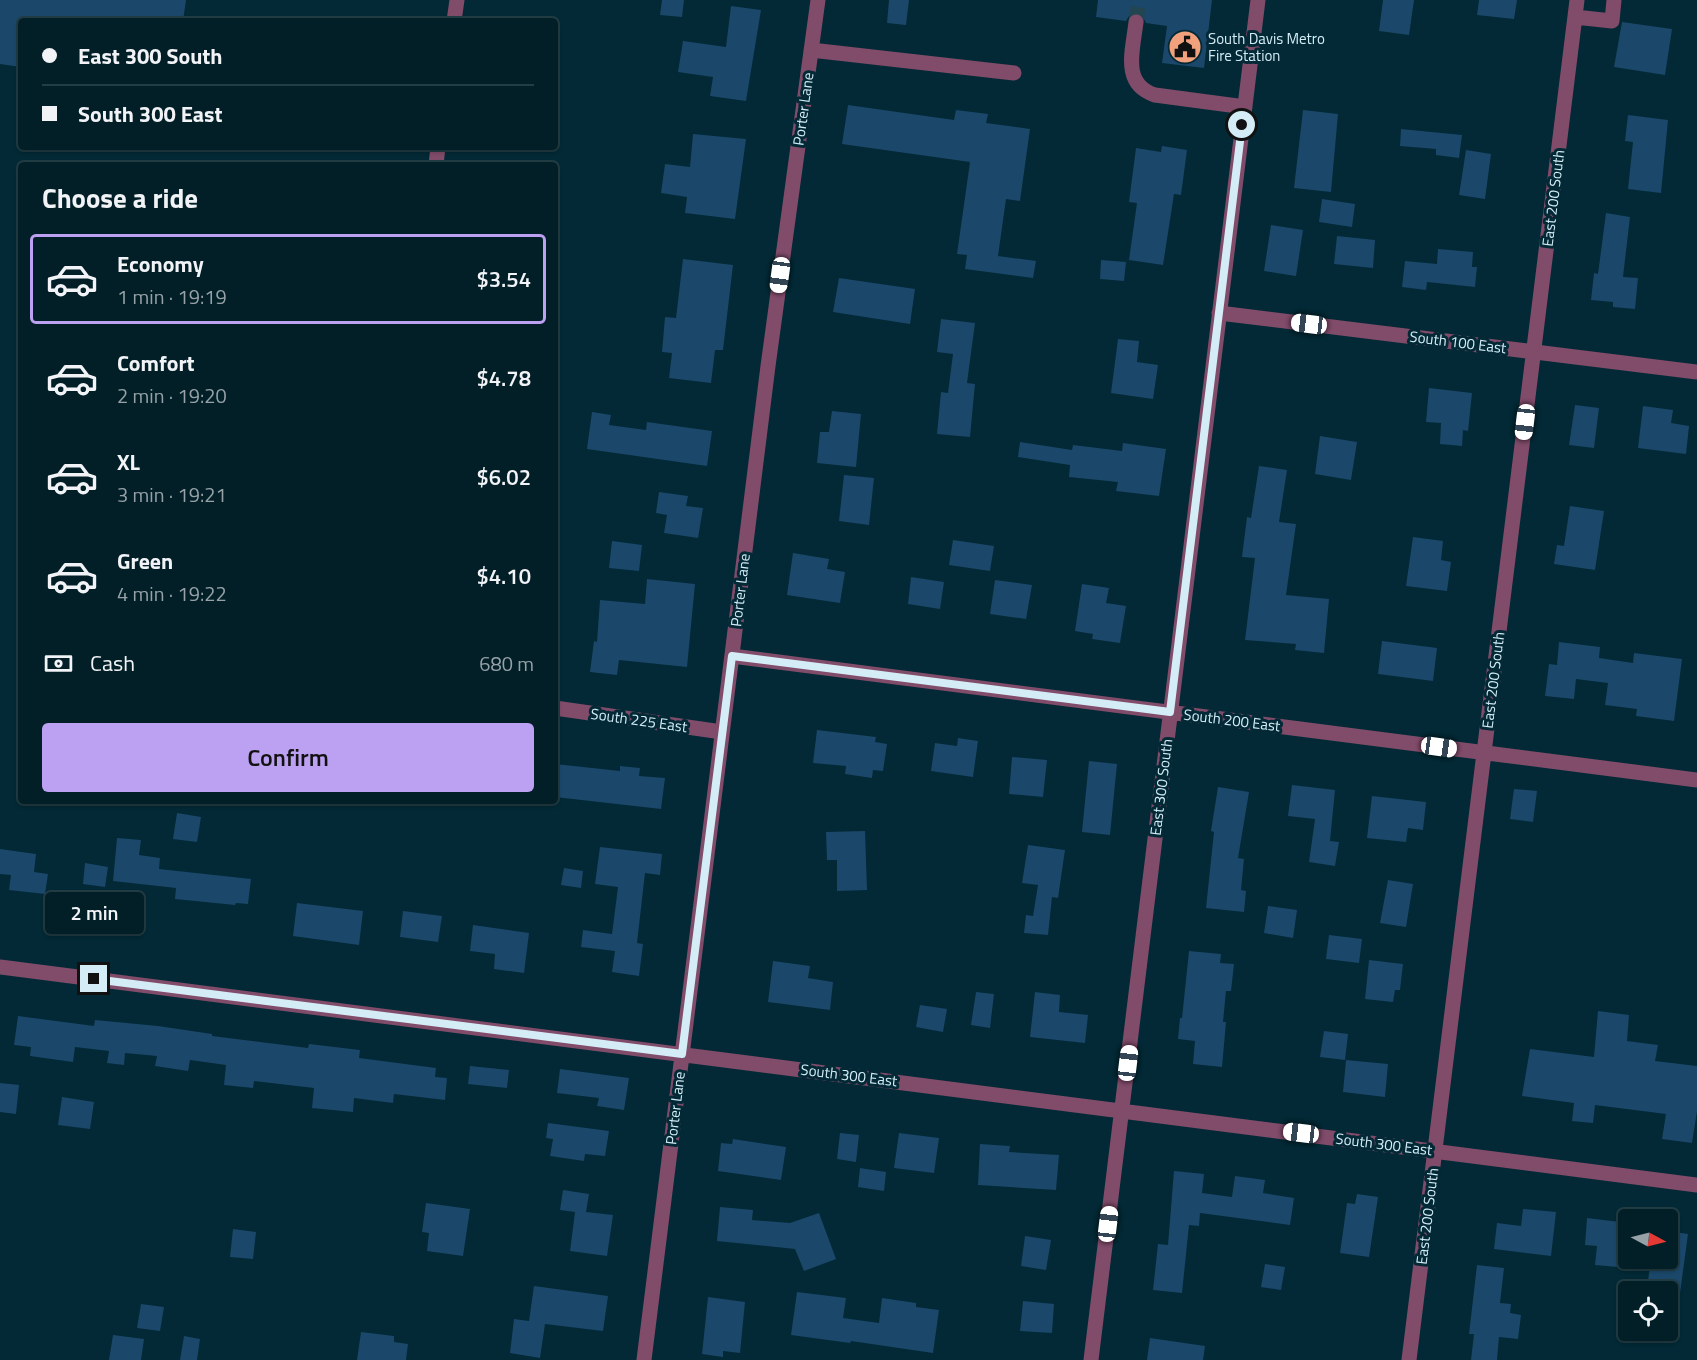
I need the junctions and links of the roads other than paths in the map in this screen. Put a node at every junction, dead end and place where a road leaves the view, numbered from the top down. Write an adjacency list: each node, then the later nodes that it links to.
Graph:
1 (457, 0): 7 (street)
2 (818, 0): 9 (street, Porter Lane)
3 (1258, 0): 11 (street, East 300 South)
4 (1577, 0): 6 (street, East 200 South)
5 (1614, 0): 6 (street)
6 (1575, 16): 13 (street, East 200 South)
7 (454, 18)
8 (1137, 22): 11 (street)
9 (811, 50): 10 (street); 15 (street, Porter Lane)
10 (1014, 74)
11 (1245, 107): 12 (street, East 300 South)
12 (1220, 313): 13 (street, South 100 East); 17 (street, East 300 South)
13 (1534, 352): 14 (street, South 100 East); 19 (street, East 200 South)
14 (1697, 372)
15 (732, 656): 17 (street, South 200 East); 18 (street, Porter Lane)
16 (558, 708): 18 (street, South 225 East)
17 (1170, 712): 19 (street, South 200 East); 23 (street, East 300 South)
18 (723, 732): 22 (street, Porter Lane)
19 (1484, 752): 20 (street, South 200 East); 24 (street, East 200 South)
20 (1697, 780)
21 (0, 967): 22 (street, South 300 East)
22 (682, 1054): 23 (street, South 300 East); 26 (street, Porter Lane)
23 (1122, 1110): 24 (street, South 300 East); 27 (street, East 300 South)
24 (1435, 1150): 25 (street, South 300 East); 28 (street, East 200 South)
25 (1697, 1185)
26 (644, 1360)
27 (1091, 1360)
28 (1409, 1360)

